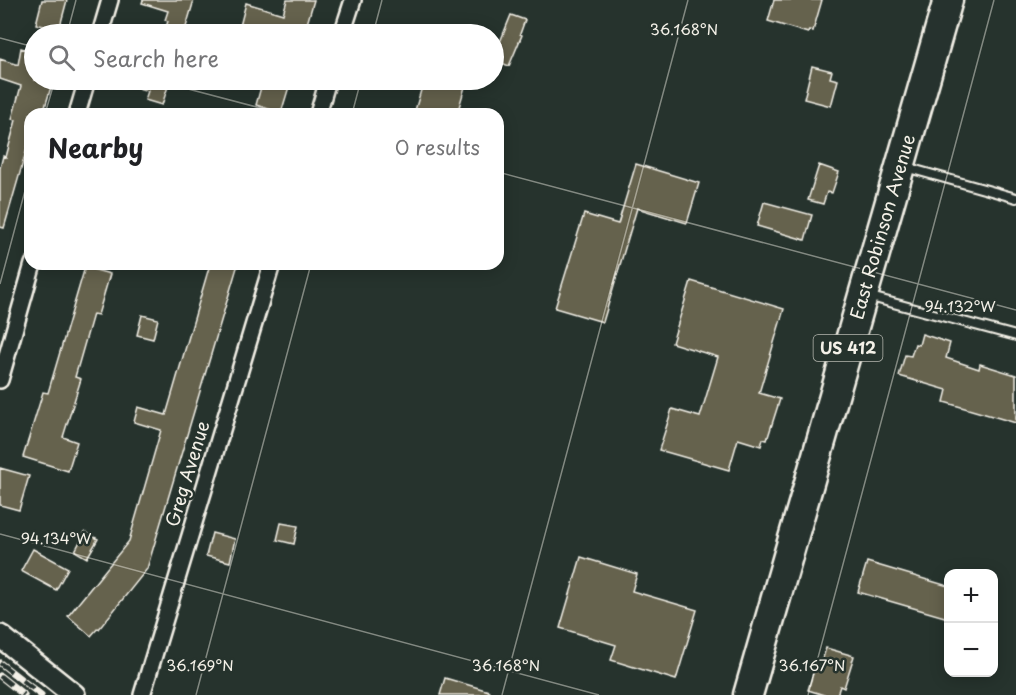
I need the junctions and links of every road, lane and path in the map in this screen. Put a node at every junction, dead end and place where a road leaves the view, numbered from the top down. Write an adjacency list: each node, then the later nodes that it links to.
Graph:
1 (110, 0): 4 (street)
2 (353, 0): 5 (street)
3 (948, 0): 10 (highway, East Robinson Avenue / US 412)
4 (103, 24)
5 (345, 24)
6 (84, 90): 8 (street)
7 (325, 90): 9 (street)
8 (79, 108)
9 (320, 108)
10 (900, 166): 11 (lane); 14 (highway, East Robinson Avenue / US 412)
11 (1016, 198)
12 (31, 270): 16 (street)
13 (270, 270): 19 (street, Greg Avenue)
14 (863, 295): 15 (lane); 20 (highway, East Robinson Avenue / US 412)
15 (1016, 336)
16 (0, 380)
17 (0, 636): 18 (street)
18 (74, 695)
19 (142, 695)
20 (748, 695)

